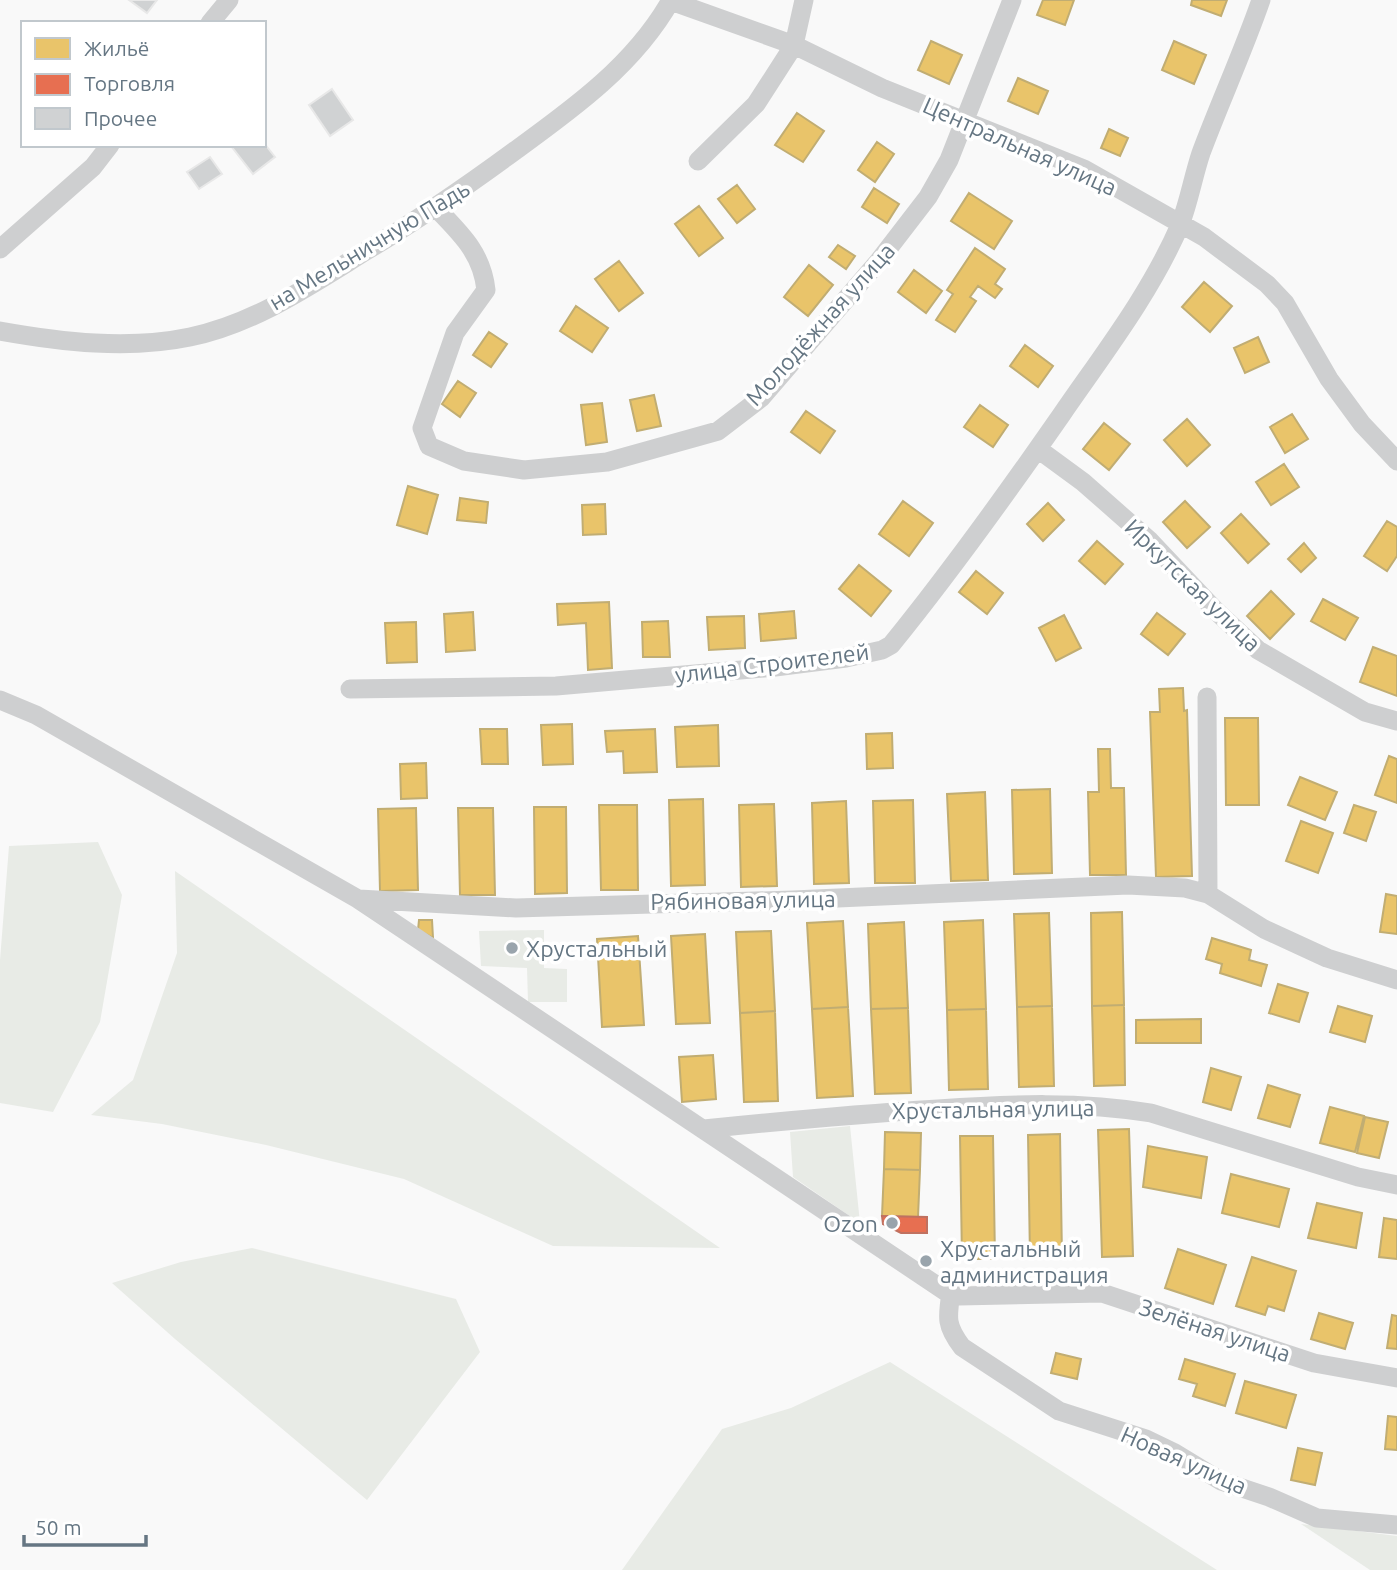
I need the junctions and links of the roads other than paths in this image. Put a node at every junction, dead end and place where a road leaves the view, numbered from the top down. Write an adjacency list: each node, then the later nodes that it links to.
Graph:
1 (229, 0): 6 (street)
2 (671, 0): 7 (street, Центральная улица); 11 (street, на Мельничную Падь)
3 (804, 0): 7 (street)
4 (1012, 0): 8 (street, Молодёжная улица)
5 (1261, 0): 12 (street, улица Строителей)
6 (212, 21)
7 (794, 45): 8 (street, Центральная улица); 10 (street)
8 (964, 119): 11 (street, Молодёжная улица); 12 (street, Центральная улица)
9 (108, 147): 13 (street)
10 (698, 161)
11 (436, 208): 14 (street, на Мельничную Падь)
12 (1181, 223): 15 (street, улица Строителей); 16 (street, Центральная улица)
13 (0, 249)
14 (0, 331)
15 (1038, 449): 17 (street, улица Строителей); 20 (street, Иркутская улица)
16 (1397, 461)
17 (350, 689)
18 (1207, 697): 21 (street)
19 (0, 699): 22 (street, Зелёная улица)
20 (1397, 721)
21 (1208, 894): 22 (street, Рябиновая улица); 23 (street)
22 (358, 899): 24 (street, Зелёная улица)
23 (1397, 980)
24 (704, 1129): 25 (street, Хрустальная улица); 26 (street, Зелёная улица)
25 (1397, 1185)
26 (951, 1293): 27 (street, Зелёная улица); 28 (street, Новая улица)
27 (1397, 1378)
28 (1397, 1525)

